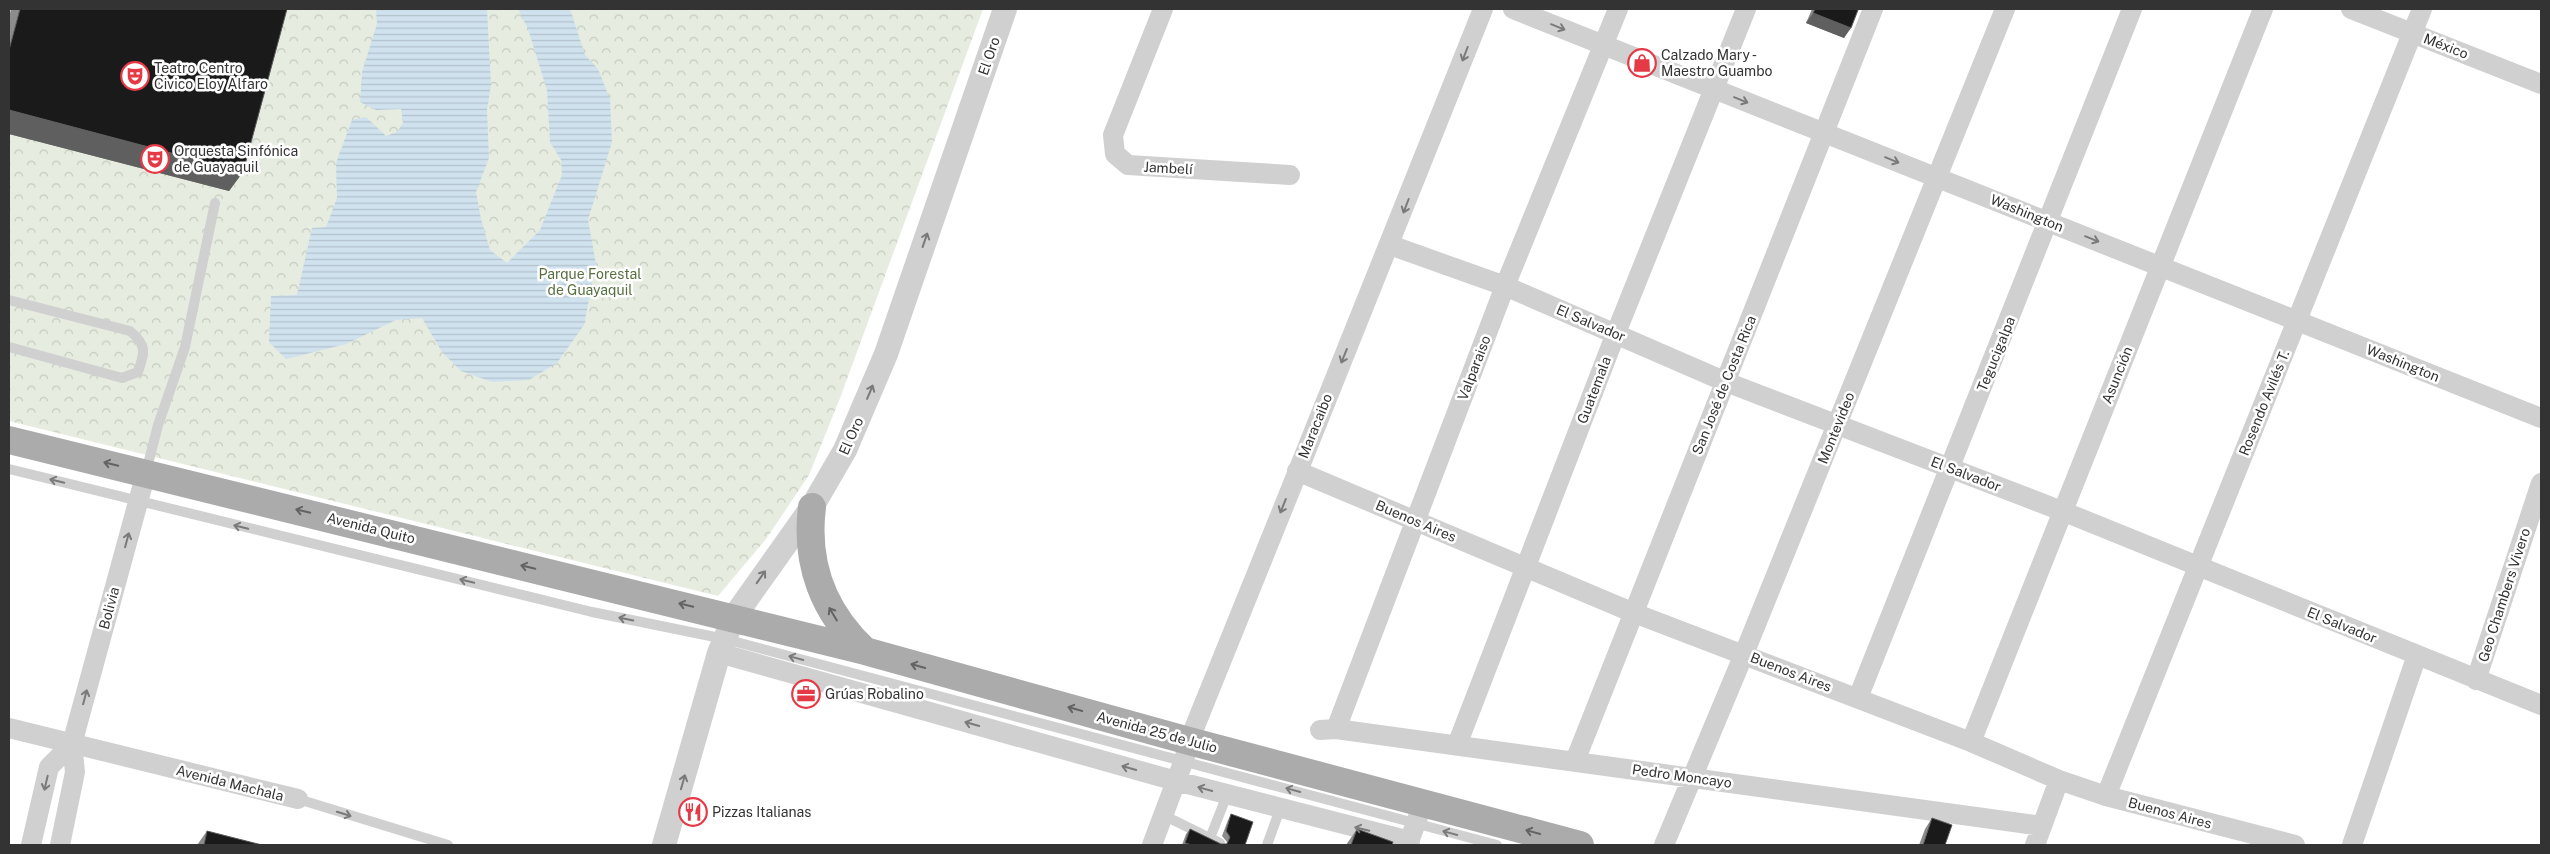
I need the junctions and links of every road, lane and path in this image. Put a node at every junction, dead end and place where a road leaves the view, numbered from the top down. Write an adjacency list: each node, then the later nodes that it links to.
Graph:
1 (1005, 9): 39 (street, El Oro, one-way to 1)
2 (1163, 9): 18 (street, Jambelí)
3 (1482, 9): 22 (street, Maracaibo, one-way to 22)
4 (1513, 9): 14 (street, Washington, one-way to 14)
5 (1618, 9): 14 (street, Valparaiso)
6 (1746, 9): 16 (street, Guatemala)
7 (1873, 9): 17 (street, San José de Costa Rica)
8 (2005, 9): 19 (street, Montevideo)
9 (2132, 9): 21 (street, Tegucigalpa)
10 (2263, 9): 23 (street, Asunción)
11 (2350, 9): 13 (street, México)
12 (2422, 9): 13 (street, Rosendo Avilés T.)
13 (2412, 33): 15 (street, México); 26 (street, Rosendo Avilés T.)
14 (1604, 45): 16 (street, Washington); 24 (street, Valparaiso)
15 (2541, 84)
16 (1714, 89): 17 (street, Washington, one-way to 17); 27 (street, Guatemala)
17 (1824, 133): 19 (street, Washington, one-way to 19); 29 (street, San José de Costa Rica)
18 (1290, 175)
19 (1938, 178): 21 (street, Washington); 31 (street, Montevideo)
20 (215, 203): 36 (lane)
21 (2048, 222): 23 (street, Washington, one-way to 23); 33 (street, Tegucigalpa)
22 (1390, 245): 24 (street, El Salvador); 35 (street, Maracaibo, one-way to 35)
23 (2161, 267): 26 (street, Washington); 40 (street, Asunción)
24 (1505, 286): 27 (street, El Salvador); 41 (street, Valparaiso)
25 (9, 300): 28 (lane)
26 (2297, 321): 30 (street, Washington); 43 (street, Rosendo Avilés T.)
27 (1616, 333): 29 (street, El Salvador); 42 (street, Guatemala)
28 (9, 348)
29 (1726, 382): 31 (street, El Salvador); 44 (street, San José de Costa Rica)
30 (2541, 418)
31 (1838, 424): 33 (street, El Salvador); 47 (street, Montevideo)
32 (9, 440): 36 (main road, Avenida Quito, one-way to 32)
33 (1951, 468): 40 (street, El Salvador); 50 (street, Tegucigalpa)
34 (9, 469): 38 (lane, Avenida Quito, one-way to 34)
35 (1297, 471): 41 (street, Buenos Aires); 57 (street, Maracaibo, one-way to 57)
36 (146, 472): 38 (street, Bolivia); 45 (main road, Avenida Quito, one-way to 36)
37 (2541, 482): 49 (street, Geo Chambers Vivero)
38 (138, 502): 45 (lane, Avenida Quito, one-way to 38); 55 (street, Bolivia, one-way to 38)
39 (812, 507): 45 (street, El Oro, one-way to 39); 46 (main road, one-way to 39)
40 (2062, 511): 43 (street, El Salvador); 54 (street, Asunción)
41 (1414, 520): 42 (street, Buenos Aires); 53 (street, Valparaiso)
42 (1525, 567): 44 (street, Buenos Aires); 56 (street, Guatemala)
43 (2198, 568): 48 (street, El Salvador); 63 (street, Rosendo Avilés T.)
44 (1634, 613): 47 (street, Buenos Aires); 58 (street, San José de Costa Rica)
45 (726, 637): 46 (main road, Avenida 25 de Julio); 57 (lane, Avenida 25 de Julio, one-way to 45); 61 (street, Avenida 25 de Julio, one-way to 45); 74 (street, El Oro, one-way to 45)
46 (865, 651): 57 (main road, Avenida 25 de Julio, one-way to 46)
47 (1744, 654): 50 (street, Buenos Aires); 59 (street, Montevideo)
48 (2417, 655): 49 (street, El Salvador); 82 (street)
49 (2476, 680): 51 (street, El Salvador)
50 (1858, 698): 54 (street, Buenos Aires)
51 (2541, 706)
52 (9, 728): 55 (street, Avenida Machala)
53 (1328, 729): 56 (street, Pedro Moncayo)
54 (1971, 742): 60 (street, Buenos Aires)
55 (72, 744): 64 (street, Avenida Machala); 71 (street, Bolivia, one-way to 71); 72 (street, Bolivia)
56 (1457, 746): 58 (street, Pedro Moncayo)
57 (1187, 751): 61 (street, Maracaibo); 68 (main road, Avenida 25 de Julio, one-way to 57)
58 (1575, 761): 59 (street, Pedro Moncayo)
59 (1693, 778): 67 (street, Pedro Moncayo); 79 (street, Montevideo)
60 (2059, 780): 63 (street, Buenos Aires); 67 (street)
61 (1176, 781): 62 (street, Avenida 25 de Julio, one-way to 61); 66 (street, Maracaibo)
62 (1227, 795): 65 (street, Avenida 25 de Julio); 69 (lane)
63 (2106, 796): 81 (street, Buenos Aires)
64 (298, 799): 73 (lane, Avenida Machala, one-way to 73)
65 (1280, 809): 68 (street, Avenida 25 de Julio, one-way to 65); 76 (lane)
66 (1163, 815): 69 (lane); 75 (street, Maracaibo)
67 (2042, 826): 80 (street)
68 (1414, 828): 77 (lane, Avenida 25 de Julio, one-way to 68); 78 (main road, Avenida 25 de Julio, one-way to 68)
69 (1210, 838): 70 (lane)
70 (1220, 843)
71 (31, 845)
72 (60, 845)
73 (448, 845)
74 (664, 845)
75 (1152, 845)
76 (1267, 845)
77 (1497, 845)
78 (1580, 845)
79 (1664, 845)
80 (2035, 845)
81 (2295, 845)
82 (2352, 845)

